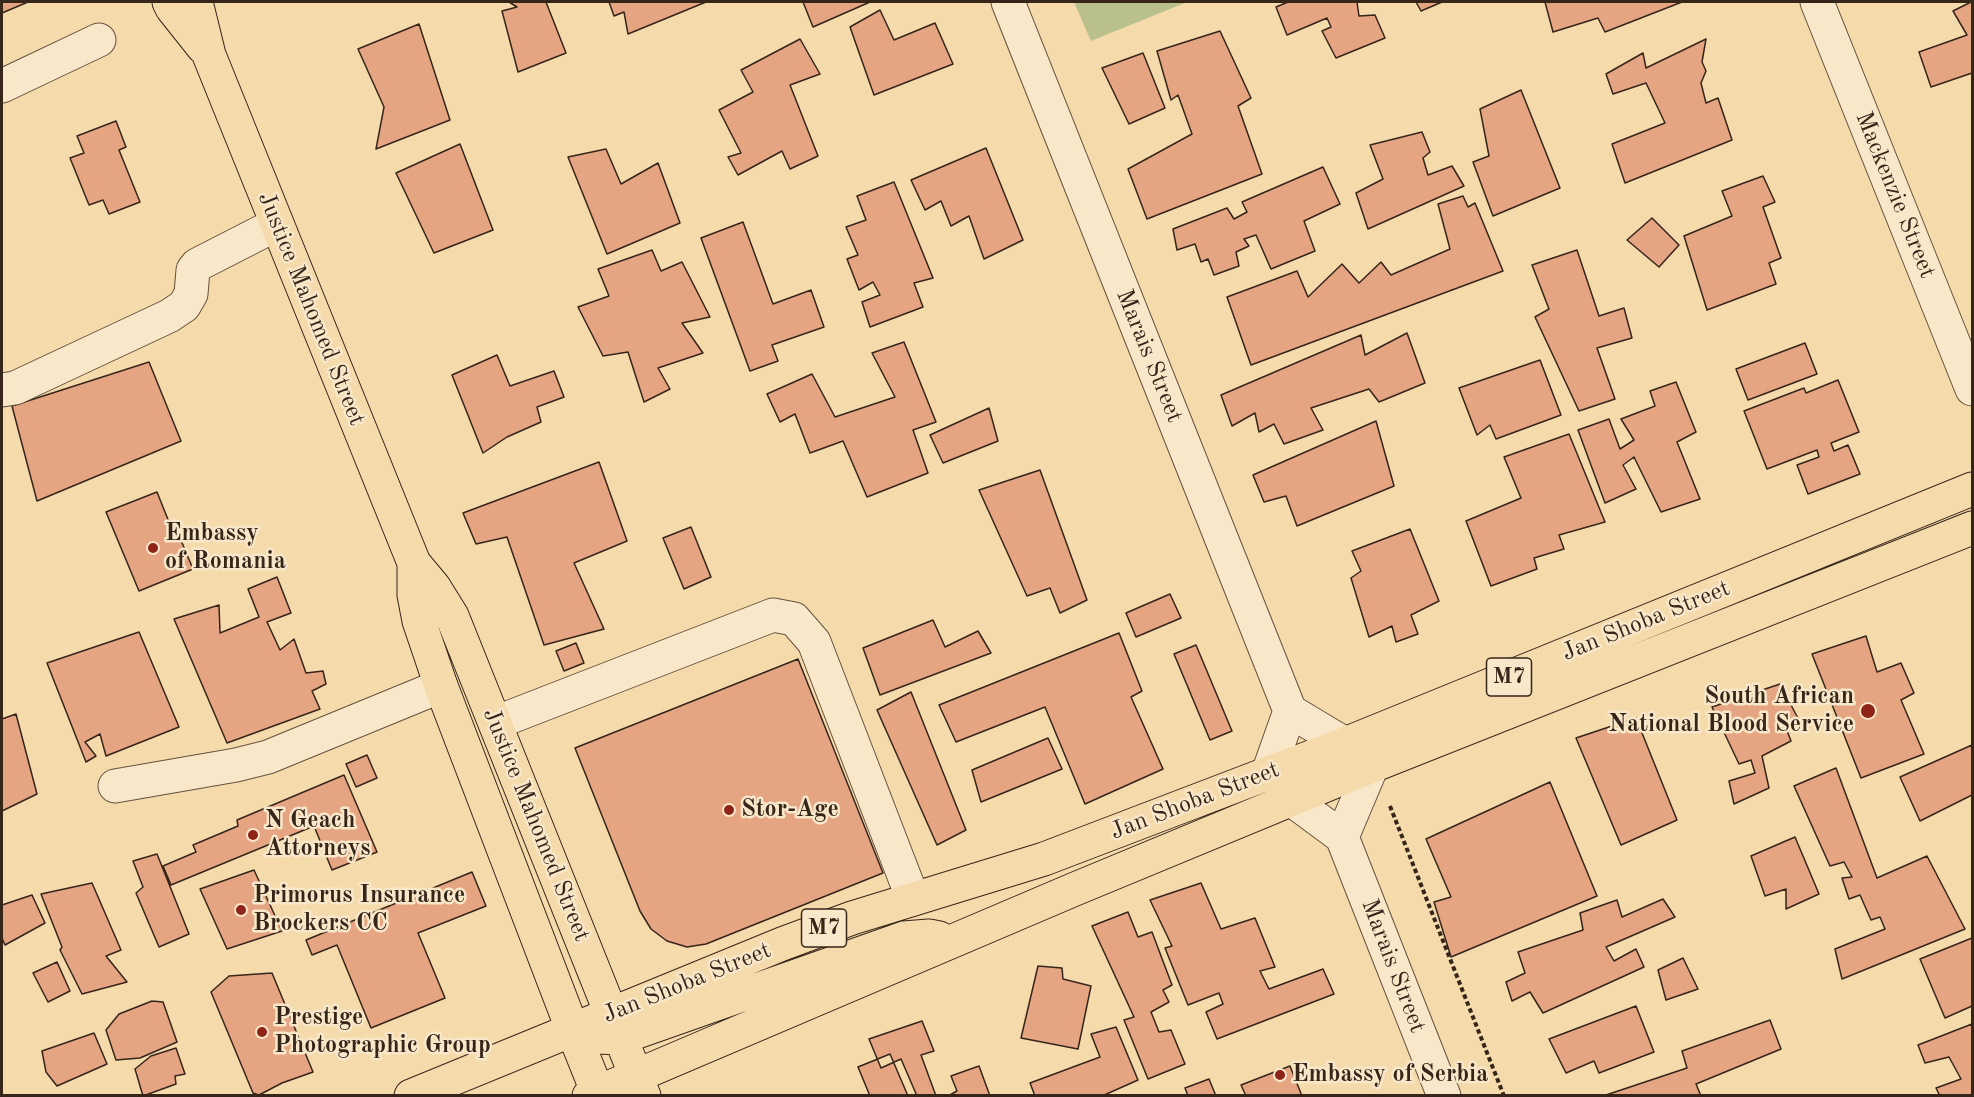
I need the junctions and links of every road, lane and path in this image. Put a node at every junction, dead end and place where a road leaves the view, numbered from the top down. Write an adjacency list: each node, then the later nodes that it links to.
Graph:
1 (1008, 2): 13 (street, Marais Street)
2 (1817, 2): 7 (street, Mackenzie Street)
3 (181, 3): 6 (main road, Justice Mahomed Street)
4 (99, 40): 5 (street)
5 (2, 86)
6 (277, 224): 8 (street); 11 (main road, Justice Mahomed Street)
7 (1972, 389)
8 (2, 390)
9 (1972, 487): 15 (main road, Jan Shoba Street / M7)
10 (1972, 528): 16 (main road, Jan Shoba Street / M7)
11 (414, 563): 12 (main road, Justice Mahomed Street); 14 (main road, Justice Mahomed Street)
12 (441, 686): 18 (street); 25 (main road, Justice Mahomed Street)
13 (1290, 711): 15 (street); 17 (street)
14 (495, 723): 22 (street); 24 (main road, Justice Mahomed Street)
15 (1345, 744): 17 (main road, Jan Shoba Street / M7)
16 (1372, 766): 19 (main road, Jan Shoba Street / M7); 21 (street)
17 (1268, 773): 22 (main road, Jan Shoba Street / M7)
18 (115, 786)
19 (1292, 800): 21 (street); 23 (main road, Jan Shoba Street / M7)
20 (1388, 802): 30 (path)
21 (1342, 837): 29 (street, Marais Street)
22 (914, 899): 24 (main road, Jan Shoba Street / M7)
23 (953, 942): 24 (main road); 26 (main road, Jan Shoba Street / M7)
24 (615, 1027): 25 (main road, Jan Shoba Street / M7); 26 (main road, Justice Mahomed Street)
25 (573, 1031): 27 (main road, Justice Mahomed Street); 28 (main road, Jan Shoba Street / M7)
26 (640, 1086): 27 (main road, Jan Shoba Street / M7)
27 (595, 1094)
28 (411, 1095)
29 (1444, 1095)
30 (1504, 1095)

